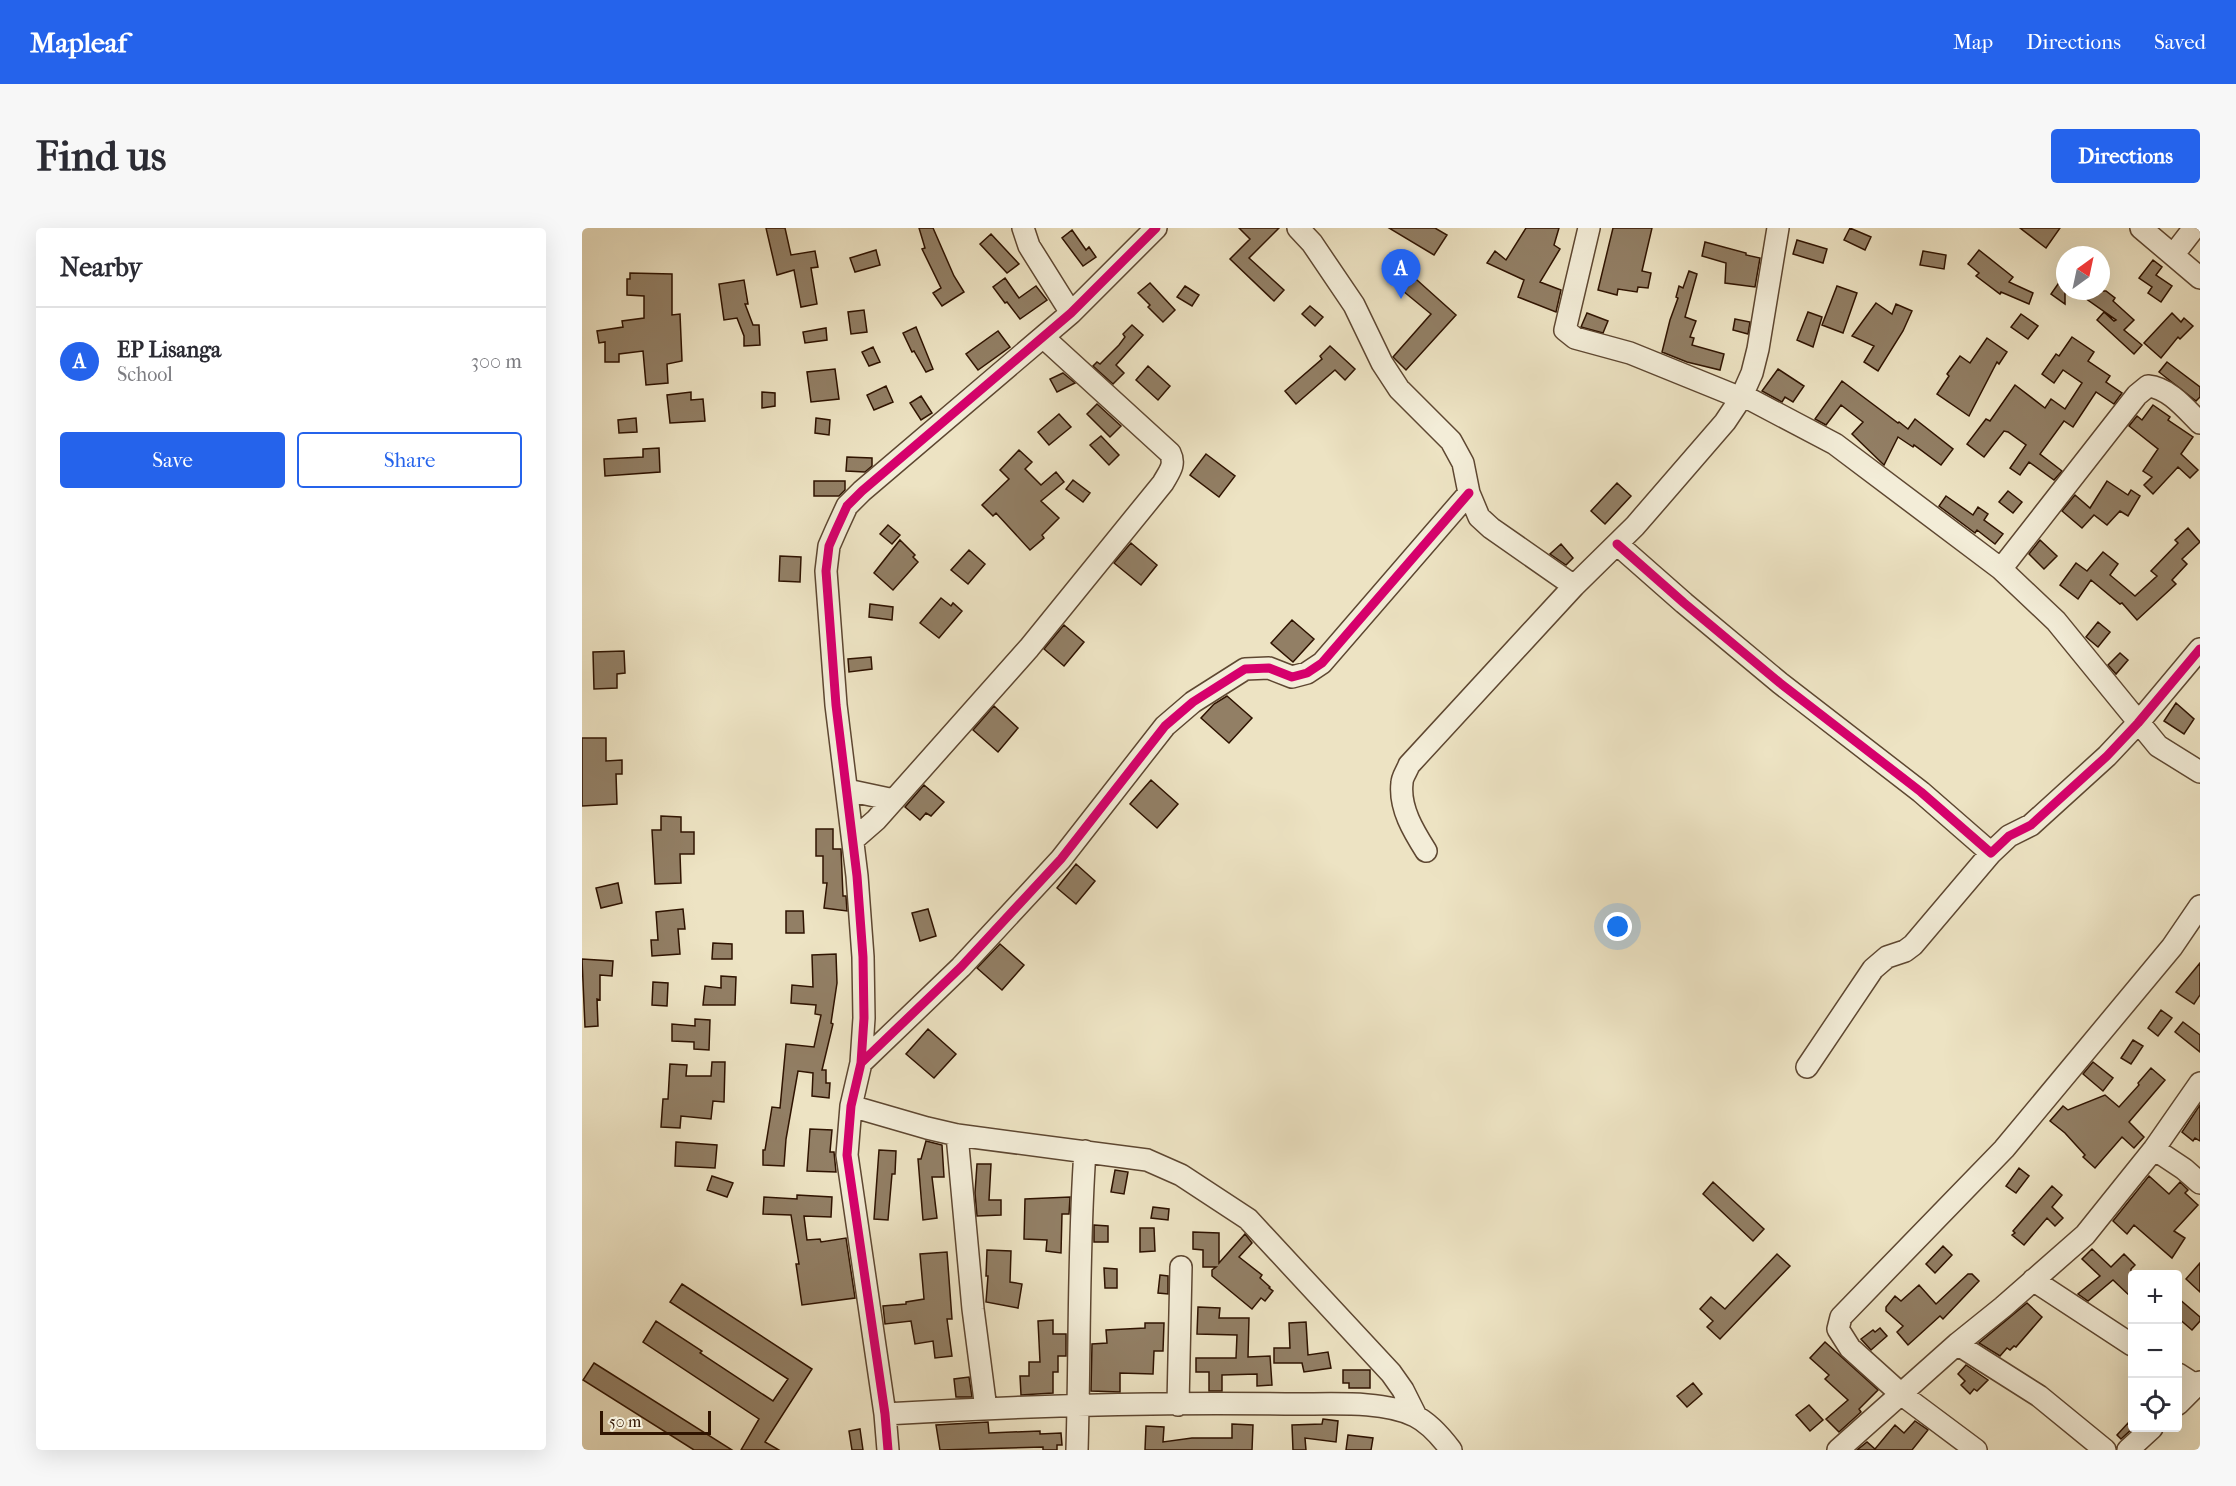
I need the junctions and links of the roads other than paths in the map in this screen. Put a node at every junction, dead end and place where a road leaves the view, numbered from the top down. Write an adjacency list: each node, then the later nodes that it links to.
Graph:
1 (1023, 228): 10 (street)
2 (1156, 228): 10 (street)
3 (1298, 228): 14 (street)
4 (1589, 228): 12 (street)
5 (1778, 228): 12 (street)
6 (2141, 228): 8 (street)
7 (2194, 228): 8 (street)
8 (2174, 254): 9 (street)
9 (2200, 278)
10 (1071, 313): 11 (street)
11 (1043, 338): 21 (street); 22 (street)
12 (1742, 397): 15 (street); 16 (street)
13 (2200, 423): 16 (street)
14 (1469, 493): 17 (street); 27 (street)
15 (1617, 544): 17 (street); 25 (street)
16 (2001, 569): 19 (street)
17 (1574, 586): 24 (street)
18 (2200, 649): 19 (street)
19 (2138, 723): 20 (street); 25 (street)
20 (2200, 772)
21 (847, 790): 22 (street); 23 (street)
22 (894, 800): 23 (street)
23 (853, 840): 27 (street)
24 (1426, 851)
25 (1991, 854): 28 (street)
26 (2200, 906): 41 (street)
27 (861, 1063): 30 (street)
28 (1807, 1067)
29 (2200, 1083): 32 (street)
30 (851, 1106): 31 (street); 46 (street)
31 (957, 1135): 33 (street); 45 (street)
32 (2154, 1149): 34 (street); 36 (street)
33 (1085, 1151): 44 (street); 47 (street)
34 (2200, 1183)
35 (1181, 1267): 43 (street)
36 (2033, 1280): 37 (street); 38 (street)
37 (2128, 1342)
38 (1957, 1344): 41 (street); 54 (street)
39 (2182, 1376): 40 (street)
40 (2198, 1384): 42 (street)
41 (1901, 1394): 52 (street); 53 (street)
42 (2182, 1400)
43 (1178, 1405): 44 (street); 47 (street)
44 (1078, 1406): 45 (street); 50 (street)
45 (986, 1409): 46 (street)
46 (885, 1414): 49 (street)
47 (1416, 1416): 51 (street)
48 (2148, 1432): 55 (street)
49 (888, 1450)
50 (1077, 1450)
51 (1451, 1450)
52 (1838, 1450)
53 (1976, 1450)
54 (2105, 1450)
55 (2128, 1450)

